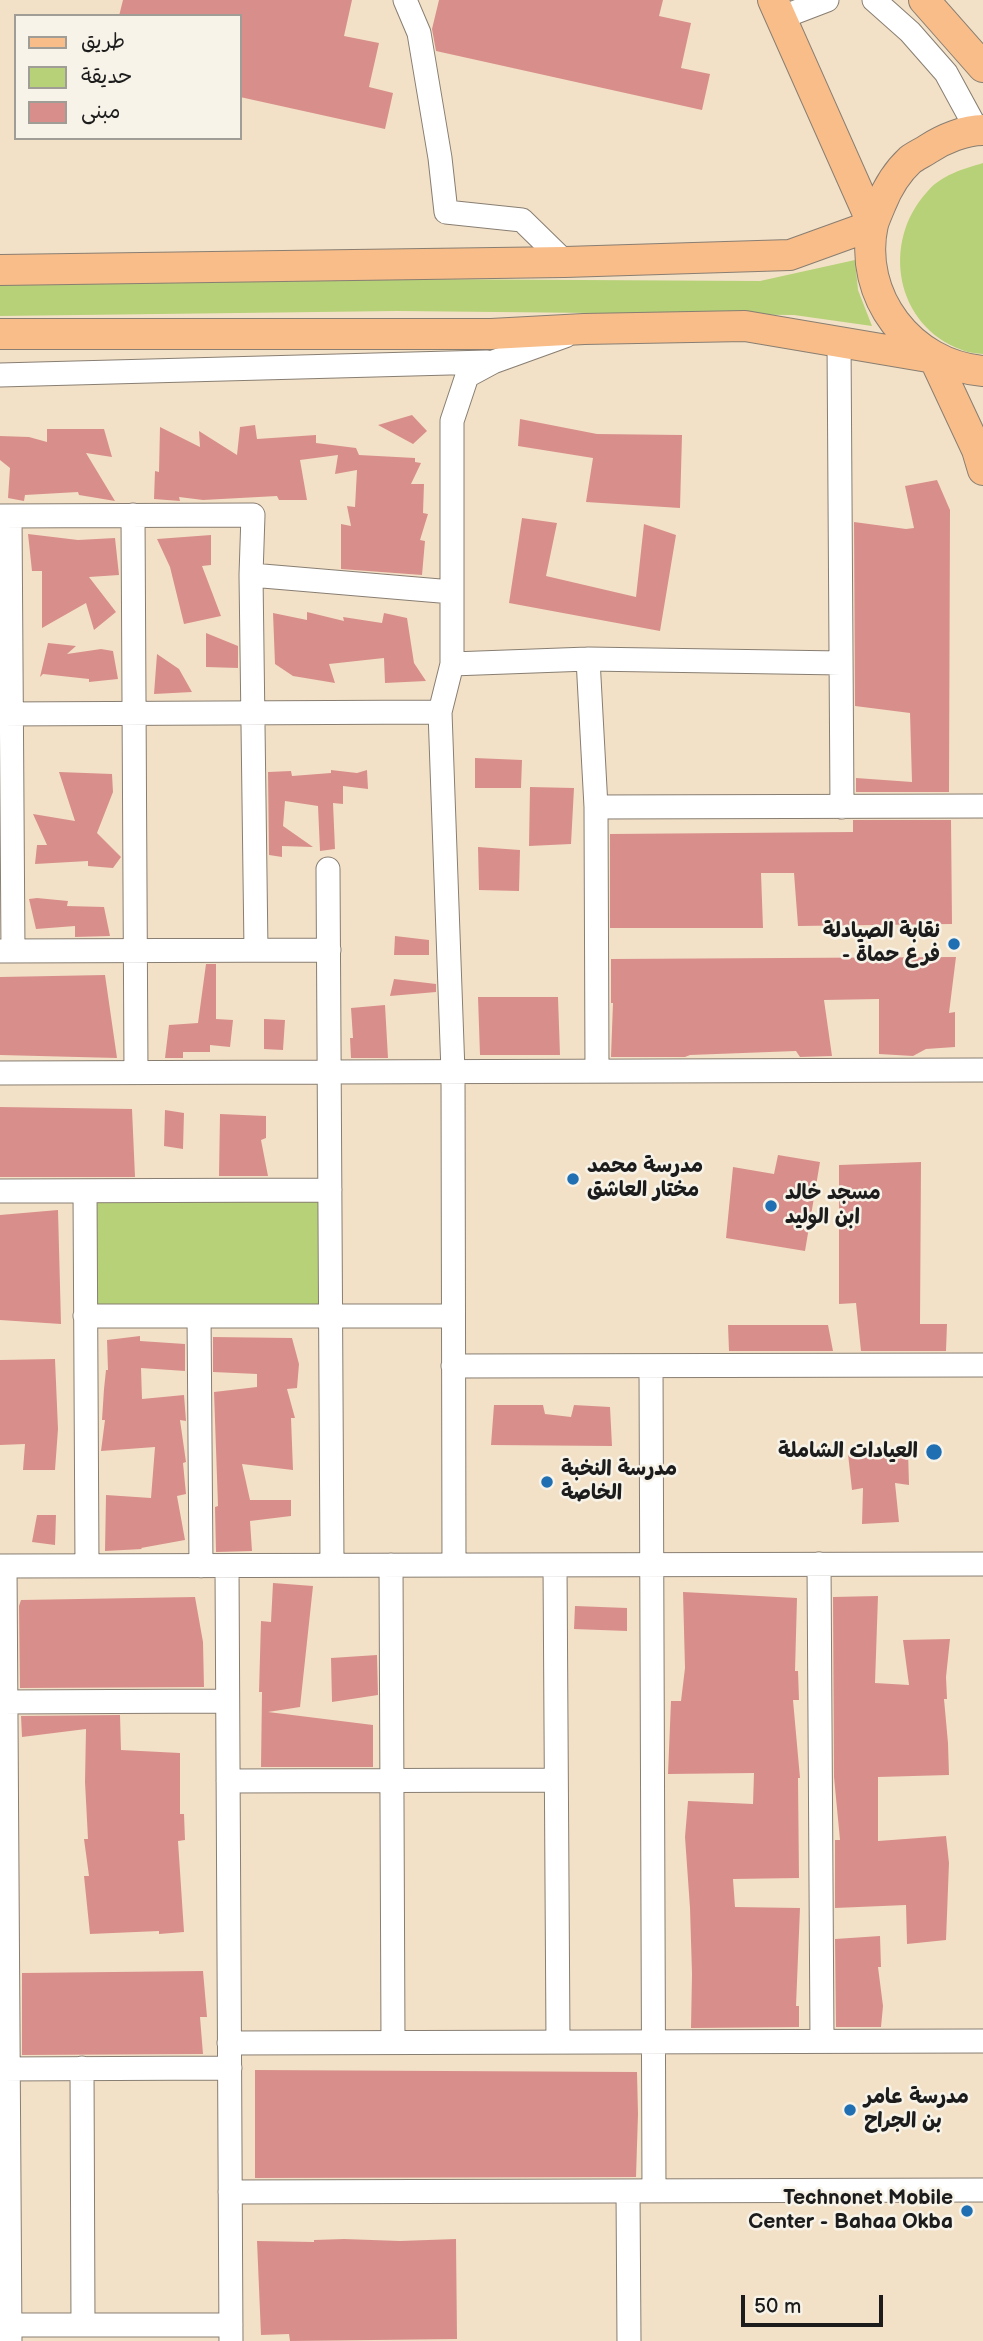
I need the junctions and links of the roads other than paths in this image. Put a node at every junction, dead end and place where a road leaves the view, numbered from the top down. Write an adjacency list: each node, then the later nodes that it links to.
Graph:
1 (405, 0): 9 (street)
2 (827, 0): 5 (street)
3 (874, 0): 7 (street)
4 (924, 0): 6 (main road)
5 (777, 9): 8 (main road)
6 (983, 68)
7 (980, 130): 8 (main road)
8 (873, 225): 9 (main road); 14 (main road)
9 (565, 262): 10 (main road)
10 (0, 270)
11 (584, 329): 12 (main road); 13 (main road); 15 (street)
12 (0, 334)
13 (839, 341): 14 (main road); 24 (street)
14 (934, 358): 16 (main road); 18 (main road)
15 (493, 362): 17 (street); 22 (street)
16 (983, 371)
17 (0, 375)
18 (983, 470)
19 (133, 515): 20 (street); 21 (street); 27 (street)
20 (5, 516): 29 (street)
21 (251, 575): 22 (street); 28 (street)
22 (452, 592): 25 (street)
23 (588, 659): 24 (street); 25 (street); 31 (street)
24 (841, 663): 32 (street)
25 (452, 664): 26 (street)
26 (440, 712): 28 (street); 42 (street)
27 (134, 713): 28 (street); 29 (street); 37 (street)
28 (254, 713): 34 (street)
29 (6, 714): 36 (street)
30 (983, 806): 32 (street)
31 (596, 807): 32 (street); 39 (street)
32 (842, 807)
33 (328, 869): 35 (street)
34 (256, 950): 35 (street); 37 (street)
35 (329, 950): 41 (street)
36 (6, 951): 37 (street)
37 (135, 951): 40 (street)
38 (983, 1070): 39 (street)
39 (597, 1071): 42 (street)
40 (136, 1072): 41 (street); 43 (street)
41 (329, 1072): 42 (street); 44 (street)
42 (453, 1072): 50 (street)
43 (0, 1073)
44 (330, 1190): 46 (street); 49 (street)
45 (0, 1191): 46 (street)
46 (85, 1191): 47 (street)
47 (85, 1316): 48 (street); 62 (street)
48 (200, 1316): 49 (street); 63 (street)
49 (331, 1316): 50 (street); 57 (street)
50 (453, 1316): 52 (street)
51 (983, 1365): 53 (street)
52 (453, 1366): 53 (street); 59 (street)
53 (651, 1366): 54 (street)
54 (652, 1564): 55 (street); 60 (street); 74 (street)
55 (819, 1564): 56 (street); 70 (street)
56 (983, 1564)
57 (332, 1565): 58 (street); 64 (street)
58 (391, 1565): 59 (street); 67 (street)
59 (454, 1565): 60 (street)
60 (555, 1565): 68 (street)
61 (2, 1566): 62 (street); 66 (street)
62 (87, 1566): 63 (street)
63 (201, 1566): 64 (street)
64 (227, 1566): 65 (street)
65 (228, 1701): 66 (street); 69 (street)
66 (3, 1702): 78 (street)
67 (392, 1780): 68 (street); 69 (street); 72 (street)
68 (556, 1780): 73 (street)
69 (228, 1781): 75 (street)
70 (822, 2041): 71 (street); 74 (street)
71 (983, 2041)
72 (393, 2042): 73 (street); 75 (street)
73 (558, 2042): 74 (street)
74 (655, 2042): 81 (street)
75 (229, 2043): 77 (street)
76 (82, 2068): 77 (street); 78 (street); 83 (street)
77 (230, 2068): 82 (street)
78 (4, 2069): 84 (street)
79 (983, 2190): 81 (street)
80 (628, 2191): 81 (street); 82 (street); 86 (street)
81 (654, 2191)
82 (230, 2192): 85 (street)
83 (83, 2325): 84 (street); 85 (street)
84 (6, 2331)
85 (231, 2333)
86 (629, 2341)

